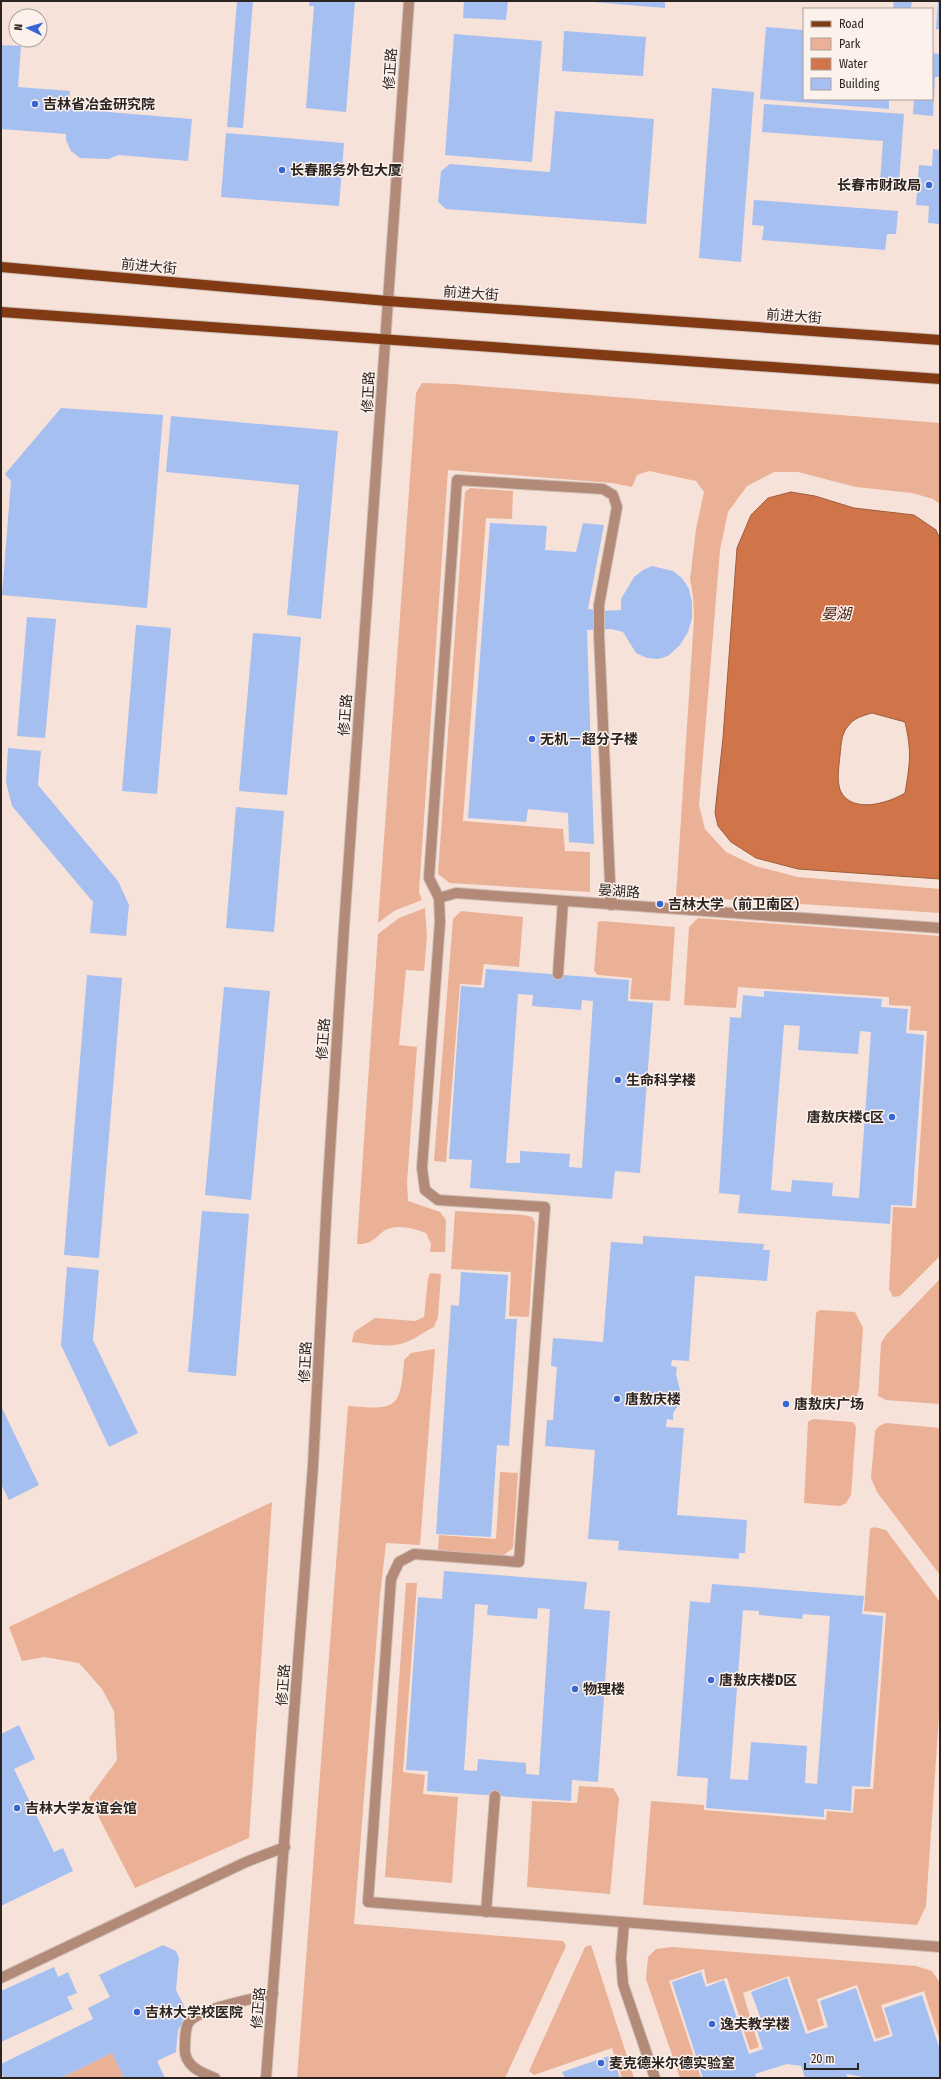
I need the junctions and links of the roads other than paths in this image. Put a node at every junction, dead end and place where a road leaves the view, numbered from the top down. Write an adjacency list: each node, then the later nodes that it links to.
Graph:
1 (409, 1): 3 (street, 修正路)
2 (1, 268): 3 (main road, 前进大街)
3 (388, 301): 5 (street, 修正路); 6 (main road, 前进大街)
4 (1, 312): 5 (main road)
5 (384, 339): 7 (main road); 14 (street, 修正路)
6 (940, 340)
7 (940, 379)
8 (439, 898): 9 (street, 晏湖路); 10 (street); 15 (street)
9 (563, 901): 10 (street, 晏湖路); 12 (street)
10 (611, 905): 11 (street, 晏湖路)
11 (940, 928)
12 (558, 974)
13 (495, 1796): 15 (street)
14 (285, 1847): 18 (street); 19 (street, 修正路)
15 (486, 1912): 16 (street)
16 (624, 1923): 17 (street); 22 (street)
17 (940, 1948)
18 (1, 1978)
19 (273, 1994): 20 (street); 21 (street, 修正路)
20 (215, 2078)
21 (266, 2078)
22 (655, 2078)

